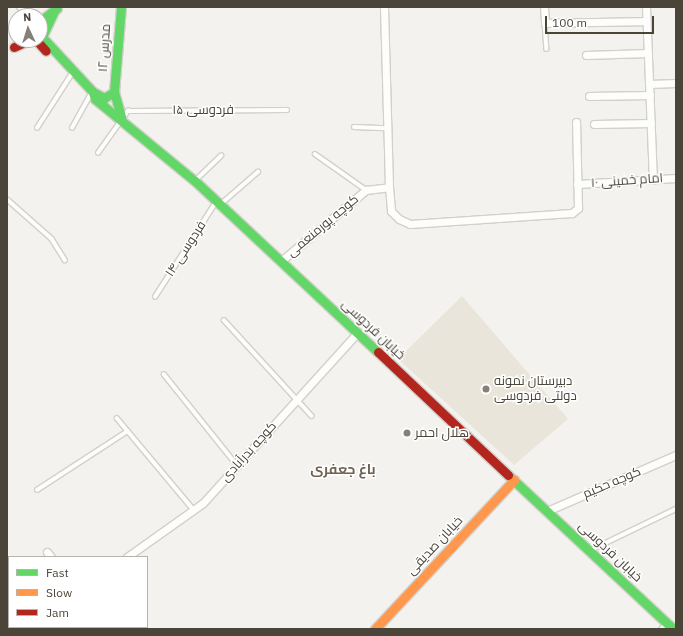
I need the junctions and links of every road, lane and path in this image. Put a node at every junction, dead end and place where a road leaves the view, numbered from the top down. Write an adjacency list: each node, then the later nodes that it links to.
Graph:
1 (121, 7): 17 (street, مدرس ۱۲)
2 (384, 7): 28 (street)
3 (544, 7): 7 (street)
4 (646, 7): 6 (street)
5 (56, 9): 11 (street)
6 (646, 21): 7 (street); 10 (street)
7 (545, 23): 9 (lane)
8 (46, 48): 11 (street)
9 (547, 49)
10 (648, 53): 12 (street); 15 (street)
11 (55, 55): 13 (street, خیابان فردوسی)
12 (586, 55)
13 (73, 72): 16 (street, خیابان فردوسی); 26 (lane)
14 (676, 83): 15 (street)
15 (649, 84): 18 (street)
16 (93, 92): 17 (street); 21 (street, خیابان فردوسی); 27 (lane)
17 (114, 92): 21 (street)
18 (650, 95): 19 (street); 23 (street)
19 (589, 96)
20 (286, 110): 21 (lane, فردوسی ۱۵)
21 (121, 117): 29 (lane); 35 (street, خیابان فردوسی)
22 (576, 122): 36 (street)
23 (651, 123): 24 (street); 34 (street)
24 (594, 124)
25 (354, 126): 28 (lane)
26 (37, 128)
27 (72, 128)
28 (386, 128): 37 (street)
29 (98, 153)
30 (315, 154): 38 (lane)
31 (221, 156): 35 (lane)
32 (258, 172): 40 (lane, فردوسی ۱۴)
33 (676, 178): 34 (street, امام خمینی ۱۰)
34 (653, 180): 36 (street, امام خمینی ۱۰)
35 (195, 181): 40 (street, خیابان فردوسی)
36 (577, 184): 37 (street)
37 (388, 187): 38 (street, کوچه پورمنعمی)
38 (366, 190): 42 (street, کوچه پورمنعمی)
39 (7, 199): 41 (lane)
40 (218, 203): 42 (street, خیابان فردوسی); 43 (lane, فردوسی ۱۴)
41 (64, 260)
42 (281, 261): 45 (street, خیابان فردوسی)
43 (155, 297)
44 (224, 320): 47 (lane)
45 (357, 333): 47 (street, کوچه بدرآبادی); 53 (street, خیابان فردوسی)
46 (164, 374): 52 (lane)
47 (297, 399): 48 (lane); 52 (street, کوچه بدرآبادی)
48 (312, 416)
49 (117, 418): 50 (lane)
50 (128, 431): 54 (lane); 56 (lane)
51 (676, 455): 57 (street, کوچه حکیم)
52 (237, 465): 56 (street, کوچه بدرآبادی)
53 (514, 480): 57 (street, خیابان فردوسی); 61 (street, خیابان صدیقی)
54 (37, 490)
55 (676, 509): 58 (lane)
56 (194, 510): 59 (street, کوچه بدرآبادی)
57 (547, 511): 58 (street, خیابان فردوسی)
58 (590, 551): 60 (street, خیابان فردوسی)
59 (128, 556)
60 (667, 627)
61 (375, 629)

